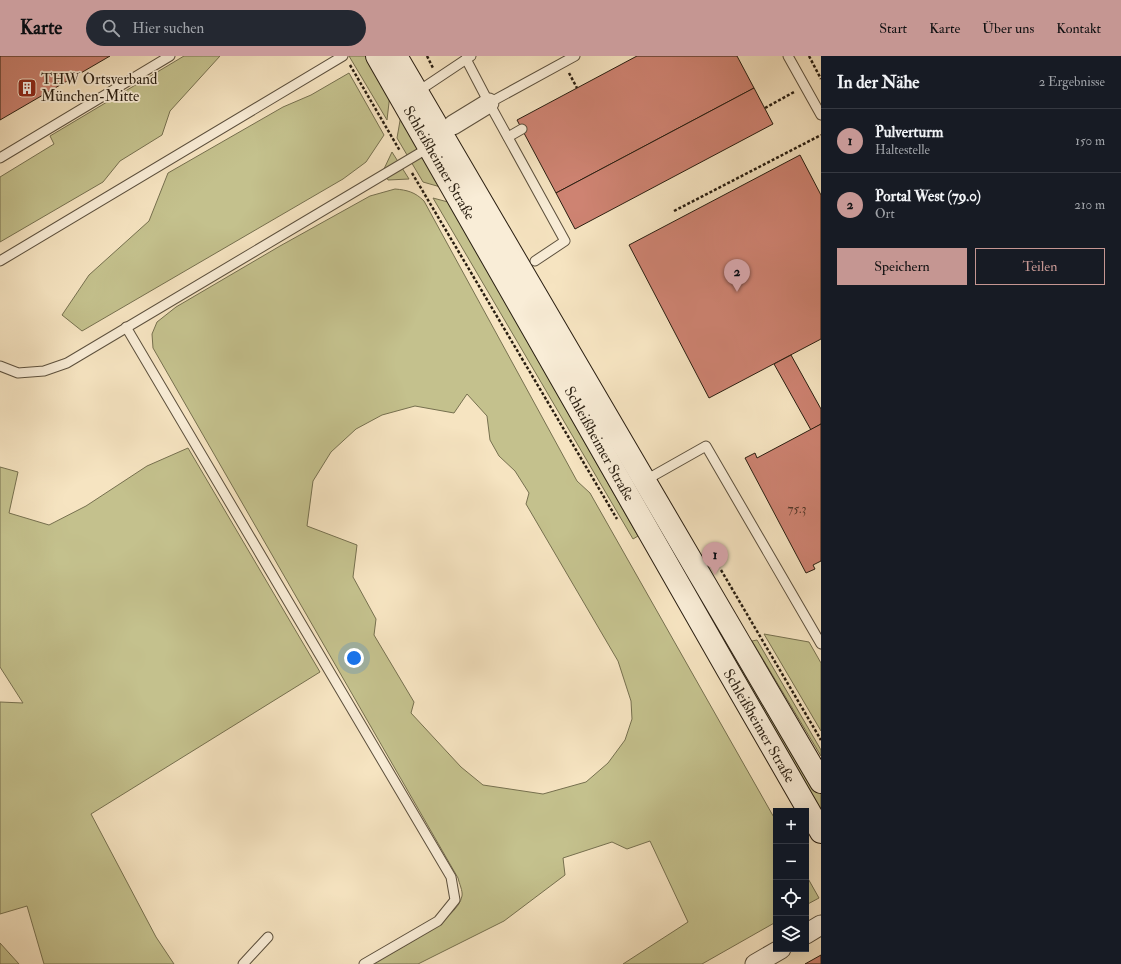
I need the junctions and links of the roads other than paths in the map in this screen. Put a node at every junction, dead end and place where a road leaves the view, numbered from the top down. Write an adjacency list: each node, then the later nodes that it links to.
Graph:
1 (170, 56): 15 (lane)
2 (377, 56): 14 (main road, Schleißheimer Straße)
3 (396, 56): 8 (main road, Schleißheimer Straße)
4 (575, 56): 9 (lane)
5 (788, 56): 10 (lane)
6 (468, 58): 8 (lane); 9 (lane)
7 (346, 59): 16 (lane)
8 (417, 92): 20 (main road, Schleißheimer Straße)
9 (489, 103): 11 (street); 13 (lane)
10 (820, 112)
11 (454, 125)
12 (522, 129): 13 (lane)
13 (508, 137): 17 (lane)
14 (430, 147): 18 (lane); 23 (main road, Schleißheimer Straße)
15 (0, 158)
16 (0, 261)
17 (535, 261)
18 (126, 328): 19 (lane); 29 (lane)
19 (0, 366)
20 (644, 481): 21 (lane); 22 (main road, Schleißheimer Straße)
21 (821, 644)
22 (821, 782)
23 (821, 832)
24 (821, 925): 25 (street)
25 (809, 932)
26 (268, 937): 28 (lane)
27 (776, 952): 30 (street)
28 (243, 964)
29 (364, 964)
30 (755, 964)

